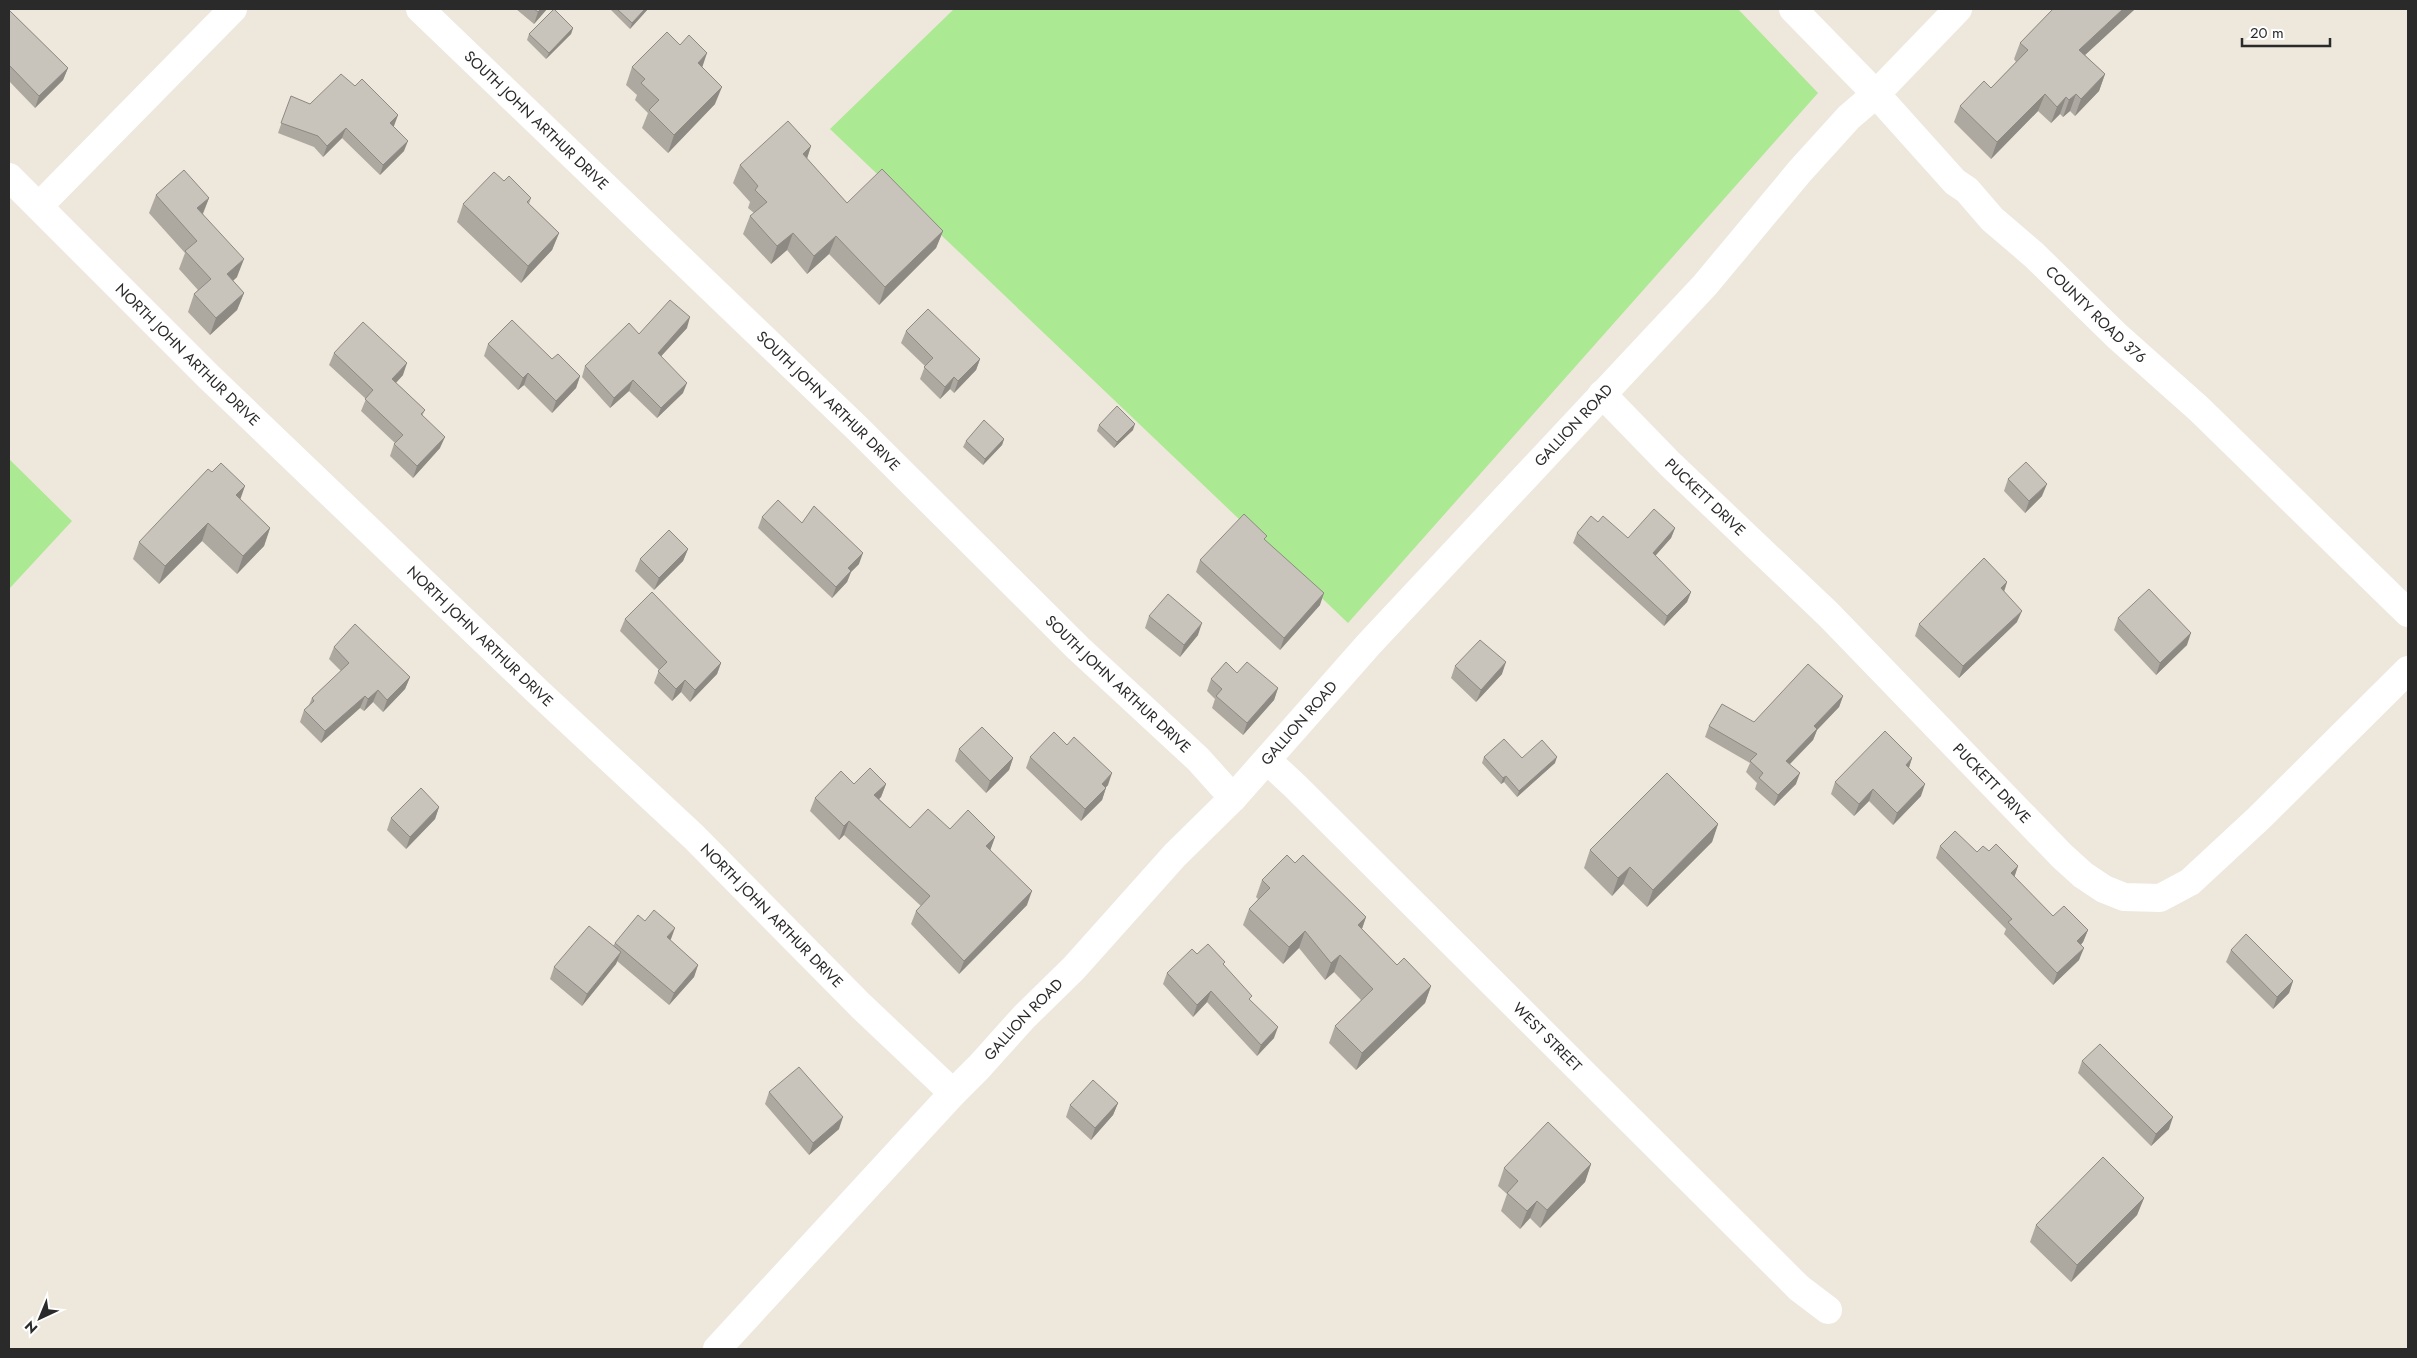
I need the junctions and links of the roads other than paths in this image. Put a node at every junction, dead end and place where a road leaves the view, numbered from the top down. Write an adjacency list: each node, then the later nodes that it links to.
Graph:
1 (233, 9): 7 (street)
2 (420, 9): 12 (street, SOUTH JOHN ARTHUR DRIVE)
3 (1793, 9): 5 (street, COUNTY ROAD 376)
4 (1958, 9): 5 (street, GALLION ROAD)
5 (1876, 94): 8 (street, GALLION ROAD); 9 (street, COUNTY ROAD 376)
6 (9, 176): 7 (street, NORTH JOHN ARTHUR DRIVE)
7 (39, 206): 13 (street, NORTH JOHN ARTHUR DRIVE)
8 (1602, 394): 10 (street, PUCKETT DRIVE); 11 (street, GALLION ROAD)
9 (2408, 613)
10 (2408, 670)
11 (1266, 760): 12 (street, GALLION ROAD); 14 (street, WEST STREET)
12 (1233, 798): 13 (street, GALLION ROAD)
13 (953, 1093): 15 (street, GALLION ROAD)
14 (1828, 1310)
15 (717, 1349)

